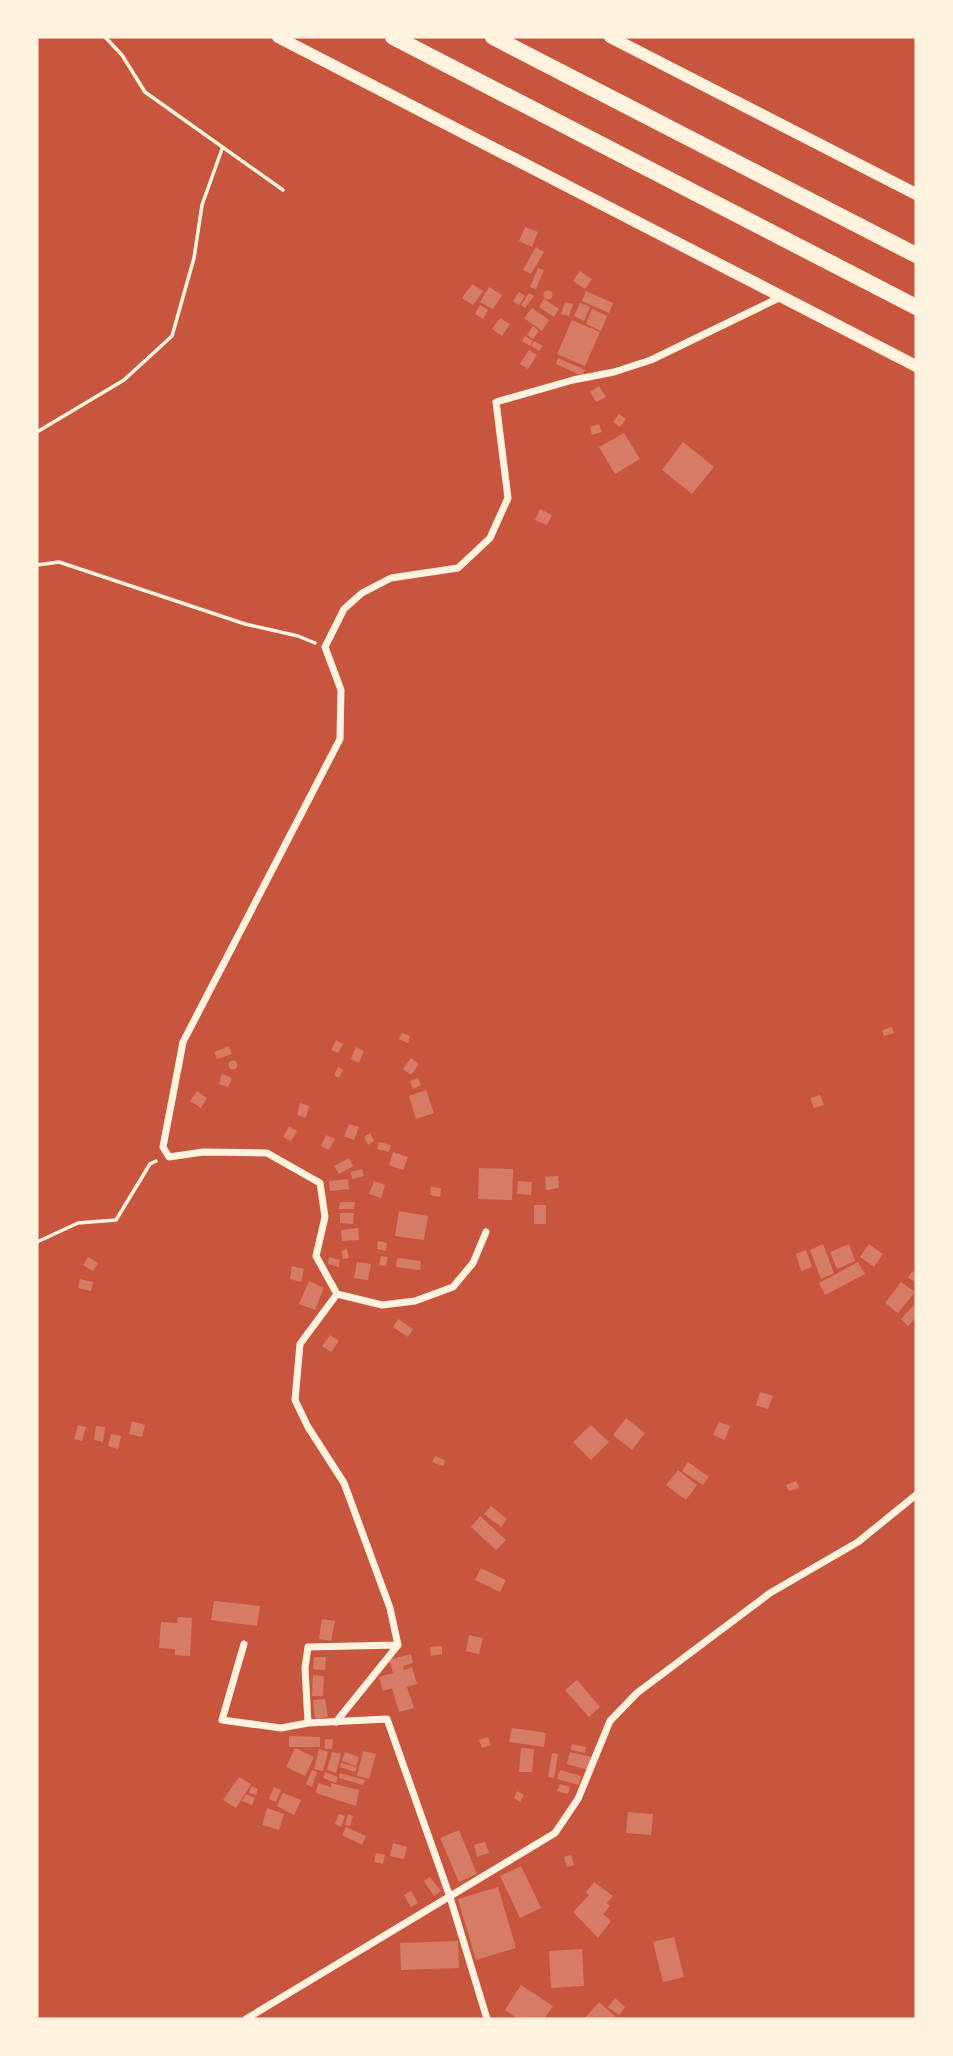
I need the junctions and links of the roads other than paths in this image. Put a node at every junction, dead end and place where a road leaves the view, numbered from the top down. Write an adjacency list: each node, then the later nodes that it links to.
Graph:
1 (278, 37): 7 (main road)
2 (393, 37): 8 (highway)
3 (493, 37): 6 (highway)
4 (610, 37): 5 (main road)
5 (916, 194)
6 (916, 255)
7 (781, 297): 9 (main road); 11 (street)
8 (916, 307)
9 (916, 366)
10 (486, 1231): 11 (street)
11 (337, 1294): 14 (street)
12 (916, 1495): 17 (street)
13 (244, 1644): 16 (street)
14 (398, 1645): 15 (street); 16 (street)
15 (336, 1722): 16 (street); 17 (street)
16 (308, 1723)
17 (450, 1897): 18 (street); 19 (street)
18 (246, 2019)
19 (487, 2019)

